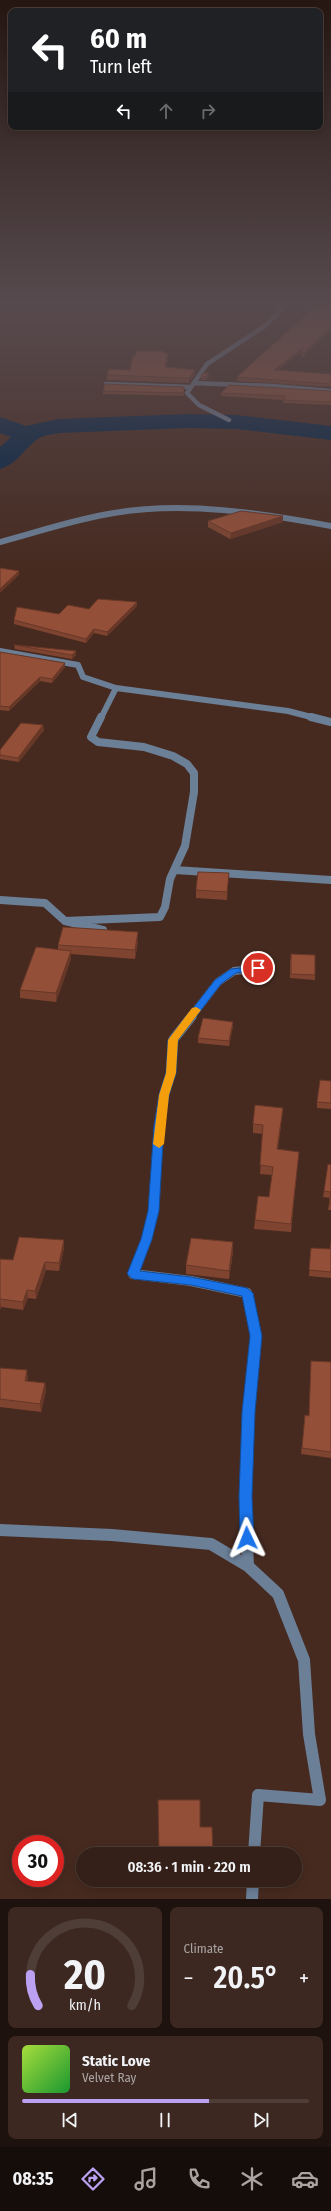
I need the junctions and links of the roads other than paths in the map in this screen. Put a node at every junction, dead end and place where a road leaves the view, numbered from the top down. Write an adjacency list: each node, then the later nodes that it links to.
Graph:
1 (188, 395): 2 (street)
2 (229, 420)
3 (331, 526): 4 (street)
4 (0, 542)
5 (0, 651): 6 (street)
6 (116, 688): 7 (street); 8 (street)
7 (331, 722)
8 (175, 870): 9 (street); 11 (street)
9 (331, 880)
10 (0, 900): 11 (street)
11 (66, 921): 12 (street)
12 (103, 930)
13 (270, 967): 15 (street)
14 (0, 1530): 15 (street)
15 (248, 1566): 16 (street)
16 (254, 1847)
17 (253, 1887): 18 (street)
18 (252, 1899)

